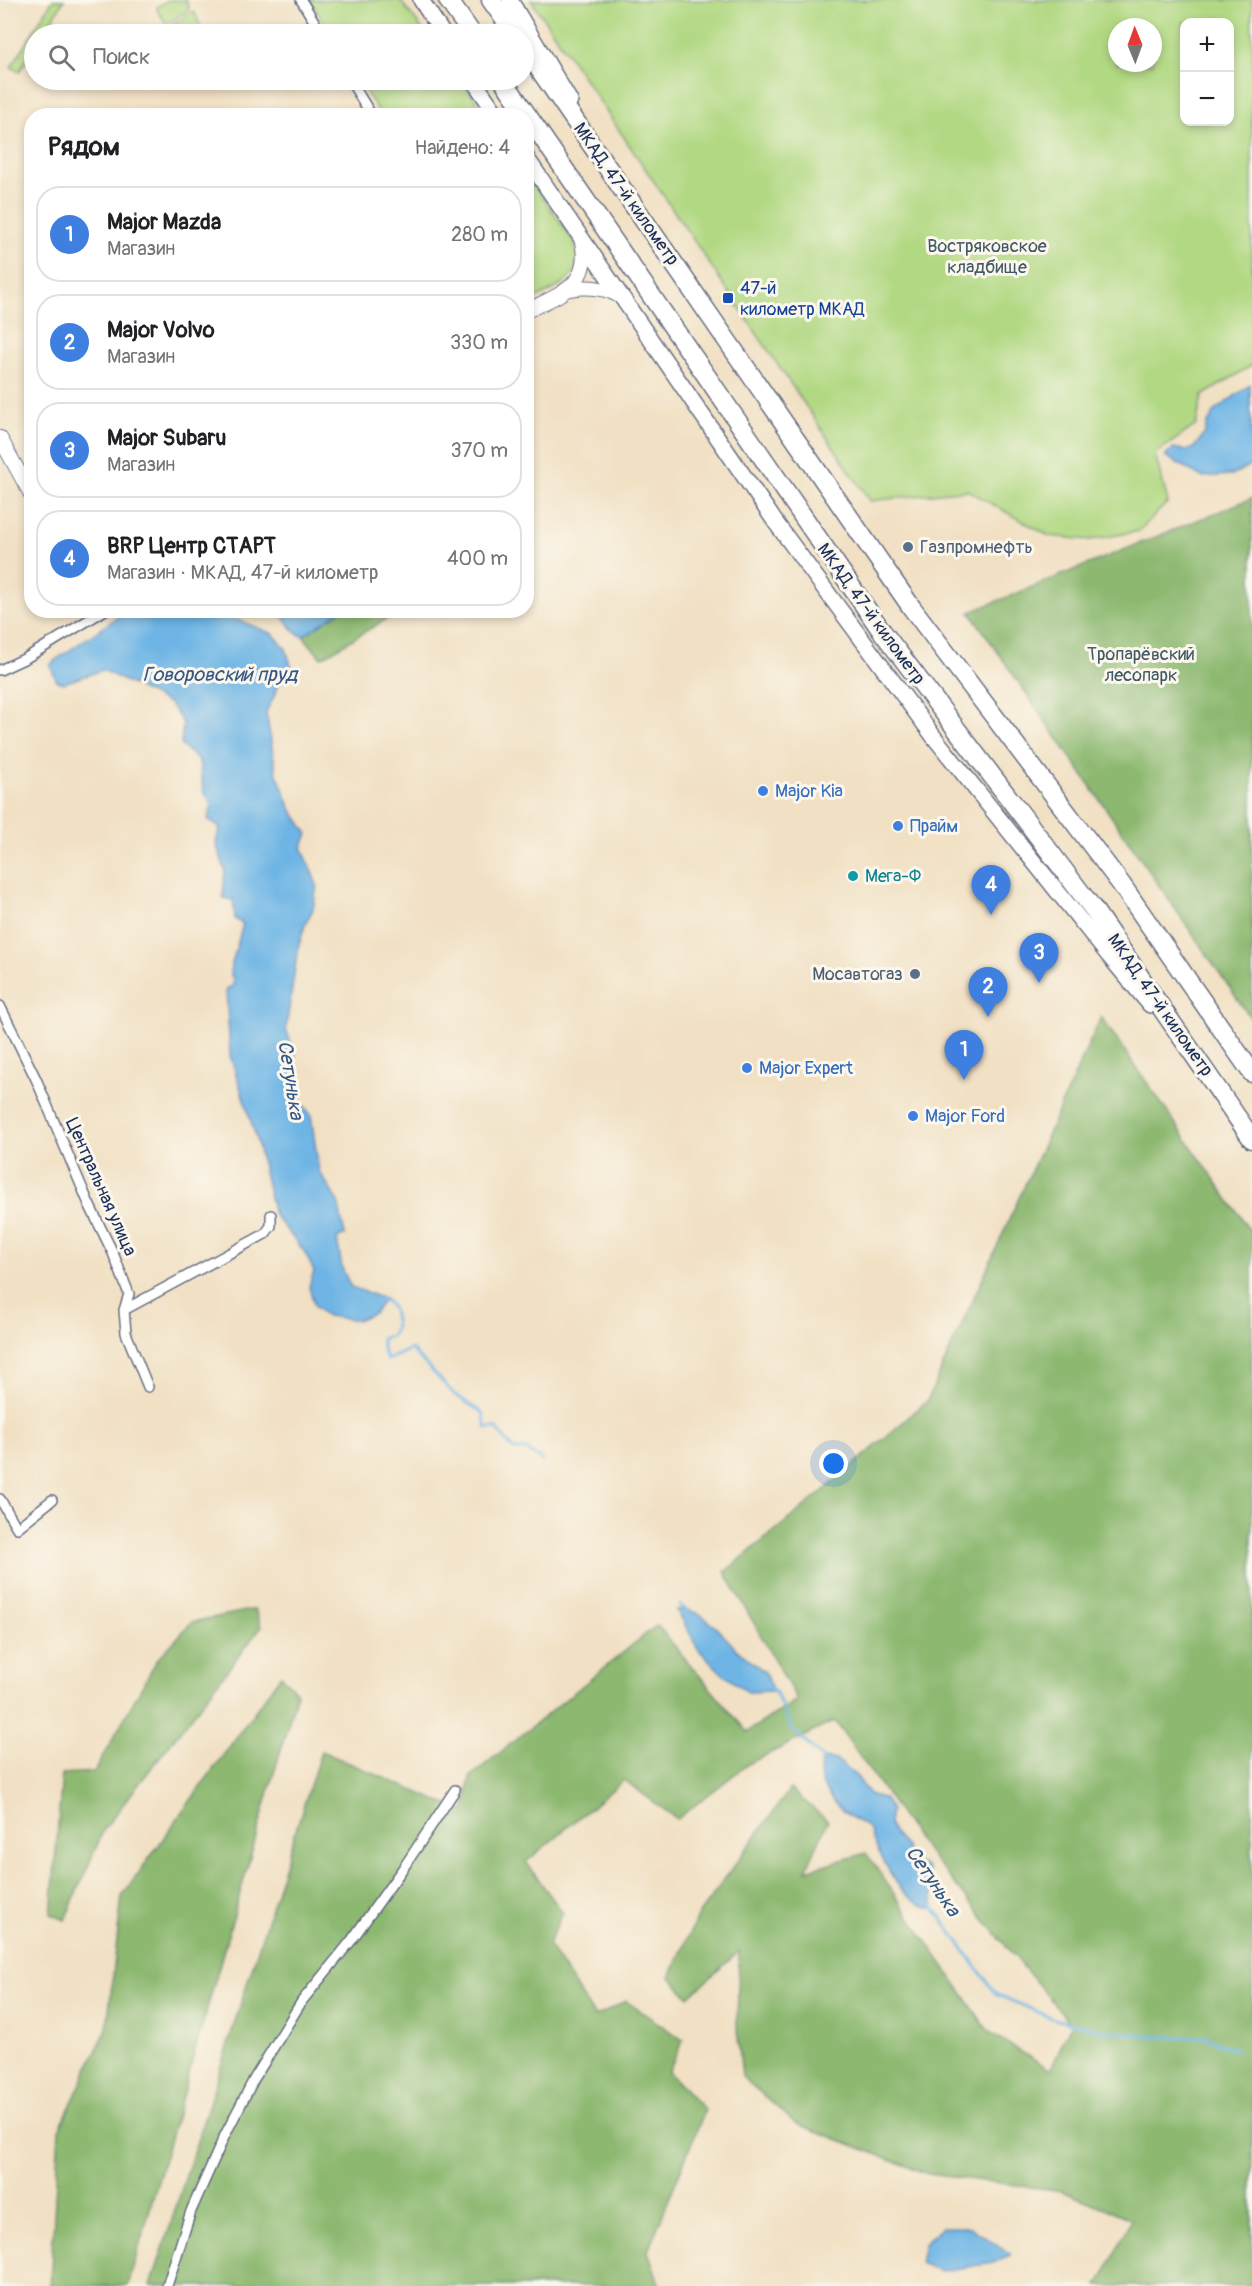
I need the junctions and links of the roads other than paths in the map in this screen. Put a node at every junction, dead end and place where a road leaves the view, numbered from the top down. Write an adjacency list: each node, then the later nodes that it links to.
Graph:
1 (302, 0): 6 (street)
2 (421, 0): 7 (main road)
3 (448, 0): 8 (highway)
4 (491, 0): 9 (highway)
5 (510, 0): 10 (main road)
6 (316, 24)
7 (437, 24)
8 (465, 24)
9 (508, 24)
10 (525, 24)
11 (534, 39): 20 (main road)
12 (534, 61): 20 (highway, МКАД, 47-й километр)
13 (356, 90): 16 (street)
14 (480, 90): 17 (main road)
15 (510, 90): 18 (highway, МКАД, 47-й километр)
16 (367, 108)
17 (492, 108)
18 (522, 108)
19 (534, 125): 31 (highway, МКАД, 47-й километр)
20 (602, 159): 32 (highway, МКАД, 47-й километр)
21 (534, 168): 22 (main road)
22 (581, 236): 23 (street); 24 (main road)
23 (569, 289): 24 (street); 25 (street)
24 (625, 300): 31 (main road)
25 (534, 307)
26 (0, 438): 27 (street)
27 (24, 482)
28 (92, 618): 29 (street)
29 (0, 670)
30 (0, 1006): 35 (street, Центральная улица)
31 (1196, 1058): 33 (highway, МКАД, 47-й километр)
32 (1252, 1073)
33 (1252, 1139)
34 (271, 1215): 35 (street)
35 (124, 1310): 36 (street, Центральная улица)
36 (148, 1386)
37 (0, 1499): 38 (street)
38 (52, 1500)
39 (455, 1790): 40 (street)
40 (167, 2286)

